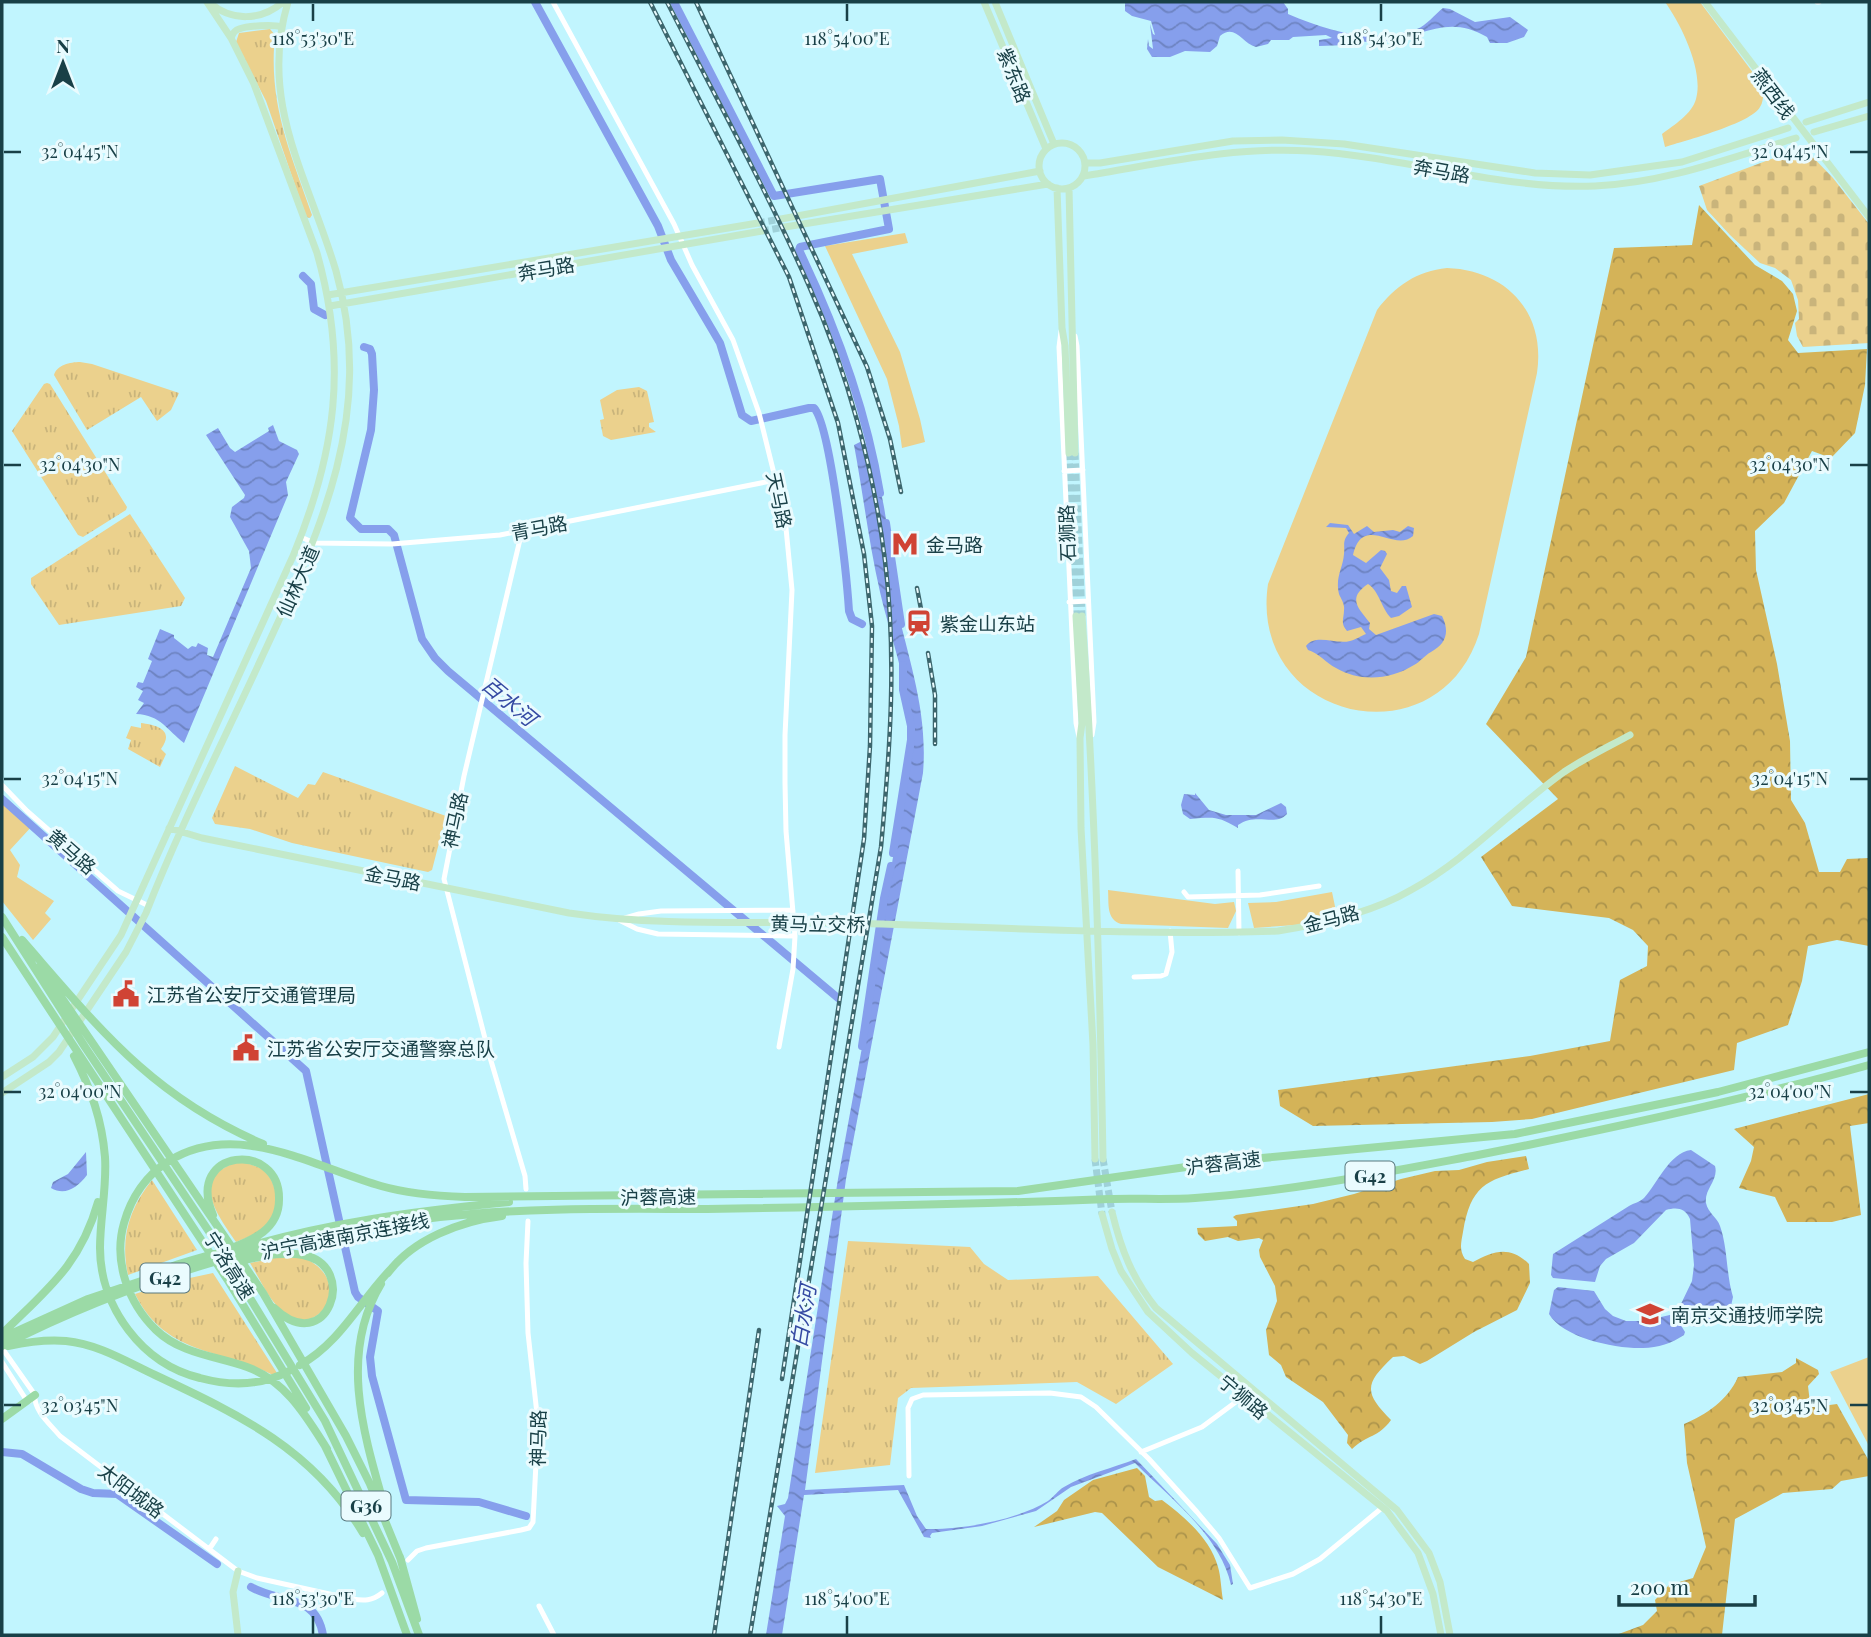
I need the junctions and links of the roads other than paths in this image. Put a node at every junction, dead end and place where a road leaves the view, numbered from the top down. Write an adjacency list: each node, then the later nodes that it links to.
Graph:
1 (208, 2): 2 (main road); 8 (main road, 仙林大道)
2 (286, 2): 7 (main road, 仙林大道)
3 (554, 2): 24 (street, 天马路)
4 (984, 2): 16 (main road, 紫东路)
5 (995, 2): 15 (main road, 紫东路)
6 (1705, 2): 23 (main road, 燕西线)
7 (282, 27): 8 (main road); 26 (main road, 仙林大道)
8 (231, 38): 27 (main road, 仙林大道)
9 (1869, 102): 11 (main road)
10 (1869, 116): 13 (main road)
11 (1806, 121)
12 (1788, 128): 17 (main road, 奔马路)
13 (1814, 132)
14 (1796, 138): 19 (main road, 奔马路)
15 (1054, 144): 16 (main road); 17 (main road)
16 (1046, 149): 18 (main road)
17 (1086, 163): 19 (main road)
18 (1040, 171): 20 (main road); 20 (main road)
19 (1084, 176): 22 (main road)
20 (1048, 184): 21 (main road)
21 (1056, 188): 22 (main road); 30 (main road, 石狮路)
22 (1069, 188): 31 (main road, 石狮路)
23 (1869, 217)
24 (679, 236): 25 (street, 天马路); 25 (main road, 奔马路); 26 (main road, 奔马路)
25 (683, 244): 28 (main road, 奔马路); 34 (street, 天马路)
26 (342, 292): 27 (main road, 奔马路); 28 (main road, 仙林大道)
27 (328, 295): 29 (main road, 仙林大道)
28 (344, 304): 29 (main road, 奔马路); 36 (main road, 仙林大道)
29 (330, 306): 35 (main road, 仙林大道)
30 (1062, 328): 31 (main road, 石狮路); 33 (street, 石狮路)
31 (1074, 331): 32 (street, 石狮路)
32 (1083, 470): 33 (street); 41 (street, 石狮路)
33 (1064, 471): 40 (street, 石狮路)
34 (776, 480): 37 (street, 青马路); 55 (street, 天马路)
35 (316, 497): 36 (main road); 38 (main road, 仙林大道)
36 (329, 502): 39 (main road, 仙林大道)
37 (522, 531): 39 (street, 青马路); 50 (street, 神马路)
38 (301, 537): 39 (street, 青马路); 46 (main road, 仙林大道)
39 (314, 542): 47 (main road, 仙林大道)
40 (1069, 601): 41 (street); 43 (street, 石狮路)
41 (1088, 601): 44 (street, 石狮路)
42 (1630, 735): 63 (main road, 金马路)
43 (1080, 738): 44 (main road, 石狮路); 60 (main road, 石狮路)
44 (1091, 738): 61 (main road, 石狮路)
45 (2, 785): 53 (street, 黄马路)
46 (169, 828): 47 (main road, 金马路); 53 (main road, 仙林大道)
47 (181, 833): 50 (main road, 金马路); 54 (main road, 仙林大道)
48 (1237, 871): 52 (street)
49 (1319, 886): 52 (street)
50 (445, 887): 57 (main road, 金马路); 78 (street, 神马路)
51 (1184, 892): 52 (street)
52 (1238, 897): 63 (street)
53 (136, 903): 54 (street, 黄马路); 73 (main road, 仙林大道)
54 (148, 910): 74 (main road, 仙林大道)
55 (793, 911): 57 (street, 金马路); 64 (street, 天马路)
56 (2, 917): 67 (highway, 宁洛高速 / G36); 67 (highway)
57 (619, 920): 58 (main road, 金马路); 64 (street, 金马路)
58 (659, 922): 59 (main road, 黄马立交桥)
59 (978, 927): 60 (main road, 金马路)
60 (1087, 930): 61 (main road, 金马路); 61 (main road)
61 (1098, 930): 62 (main road, 金马路)
62 (1170, 931): 63 (main road, 金马路); 66 (street)
63 (1239, 933)
64 (795, 936): 69 (street, 天马路)
65 (2, 937): 71 (highway, 宁洛高速 / G36)
66 (1134, 977)
67 (62, 997): 68 (highway, 宁洛高速 / G36); 75 (highway)
68 (87, 1043): 76 (highway); 76 (highway, 宁洛高速 / G36)
69 (779, 1047)
70 (1869, 1052): 79 (highway, 沪蓉高速 / G42)
71 (77, 1057): 77 (highway); 88 (highway, 宁洛高速 / G36)
72 (1869, 1066): 80 (highway, 沪蓉高速 / G42)
73 (2, 1077)
74 (2, 1093)
75 (291, 1156): 79 (highway, G42); 99 (highway, G42)
76 (177, 1174): 86 (highway); 88 (highway, 宁洛高速 / G36)
77 (103, 1185): 91 (highway); 92 (highway)
78 (526, 1189)
79 (568, 1197): 84 (highway, 沪宁高速南京连接线 / G42)
80 (578, 1209): 84 (highway, 沪宁高速南京连接线 / G42); 91 (highway, G42)
81 (1112, 1212): 95 (main road, 宁狮路)
82 (1102, 1214): 96 (main road, 宁狮路)
83 (528, 1221): 105 (street, 神马路)
84 (345, 1228): 85 (highway, 沪宁高速南京连接线 / G42)
85 (335, 1230): 87 (highway, 沪宁高速南京连接线 / G42); 89 (highway, 沪宁高速南京连接线 / G42)
86 (223, 1232): 89 (highway); 90 (highway)
87 (171, 1276): 90 (highway); 93 (highway, 沪宁高速南京连接线 / G42)
88 (232, 1278): 99 (highway, 宁洛高速 / G36); 112 (highway, 宁洛高速 / G36)
89 (134, 1282): 92 (highway, 沪宁高速南京连接线 / G42)
90 (262, 1293): 105 (highway)
91 (364, 1307): 105 (highway, G42)
92 (2, 1336)
93 (2, 1347): 97 (street, 太阳城路); 106 (highway)
94 (4, 1365): 97 (street, 太阳城路)
95 (1252, 1388): 96 (street); 115 (main road, 宁狮路)
96 (1245, 1396): 100 (street); 102 (main road, 宁狮路)
97 (32, 1399): 98 (highway); 104 (street, 太阳城路)
98 (2, 1421)
99 (327, 1449): 106 (highway, G42)
100 (1141, 1452): 101 (street); 102 (street)
101 (909, 1476)
102 (1383, 1507): 114 (main road, 宁狮路)
103 (216, 1539): 104 (street)
104 (209, 1548): 107 (street, 太阳城路)
105 (405, 1560): 112 (highway, G42)
106 (384, 1568): 111 (highway, G42)
107 (238, 1571): 108 (street); 110 (main road)
108 (382, 1593)
109 (539, 1606): 113 (street)
110 (238, 1635)
111 (407, 1635)
112 (421, 1635)
113 (554, 1635)
114 (1441, 1635)
115 (1450, 1635)

